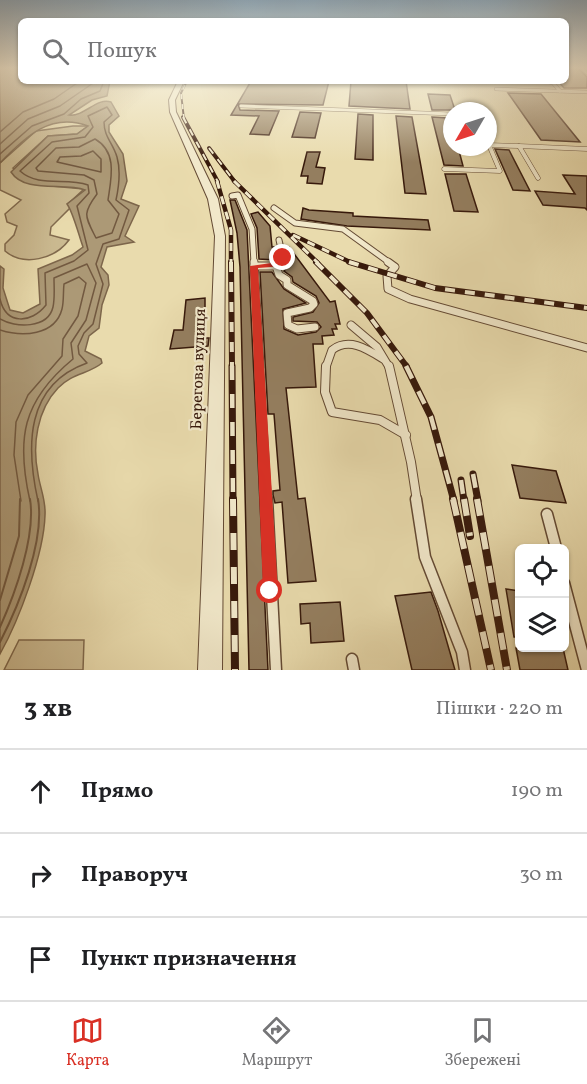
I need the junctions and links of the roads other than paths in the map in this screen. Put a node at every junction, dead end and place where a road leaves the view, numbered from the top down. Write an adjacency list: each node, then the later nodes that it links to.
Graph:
1 (172, 99): 23 (street, Берегова вулиця)
2 (241, 106): 3 (lane)
3 (443, 114)
4 (497, 145): 5 (lane)
5 (519, 146): 6 (lane); 9 (lane)
6 (587, 149)
7 (494, 156): 8 (lane)
8 (444, 169)
9 (538, 178)
10 (232, 196): 13 (lane)
11 (274, 208): 17 (lane)
12 (279, 240): 14 (lane)
13 (254, 266): 14 (lane); 24 (lane)
14 (276, 266): 16 (lane)
15 (351, 325): 18 (lane)
16 (315, 327)
17 (587, 348)
18 (388, 362): 19 (lane); 19 (lane)
19 (406, 435): 25 (lane)
20 (547, 514): 21 (lane)
21 (555, 544)
22 (568, 598): 26 (lane)
23 (210, 670)
24 (276, 670)
25 (465, 670)
26 (587, 670)

